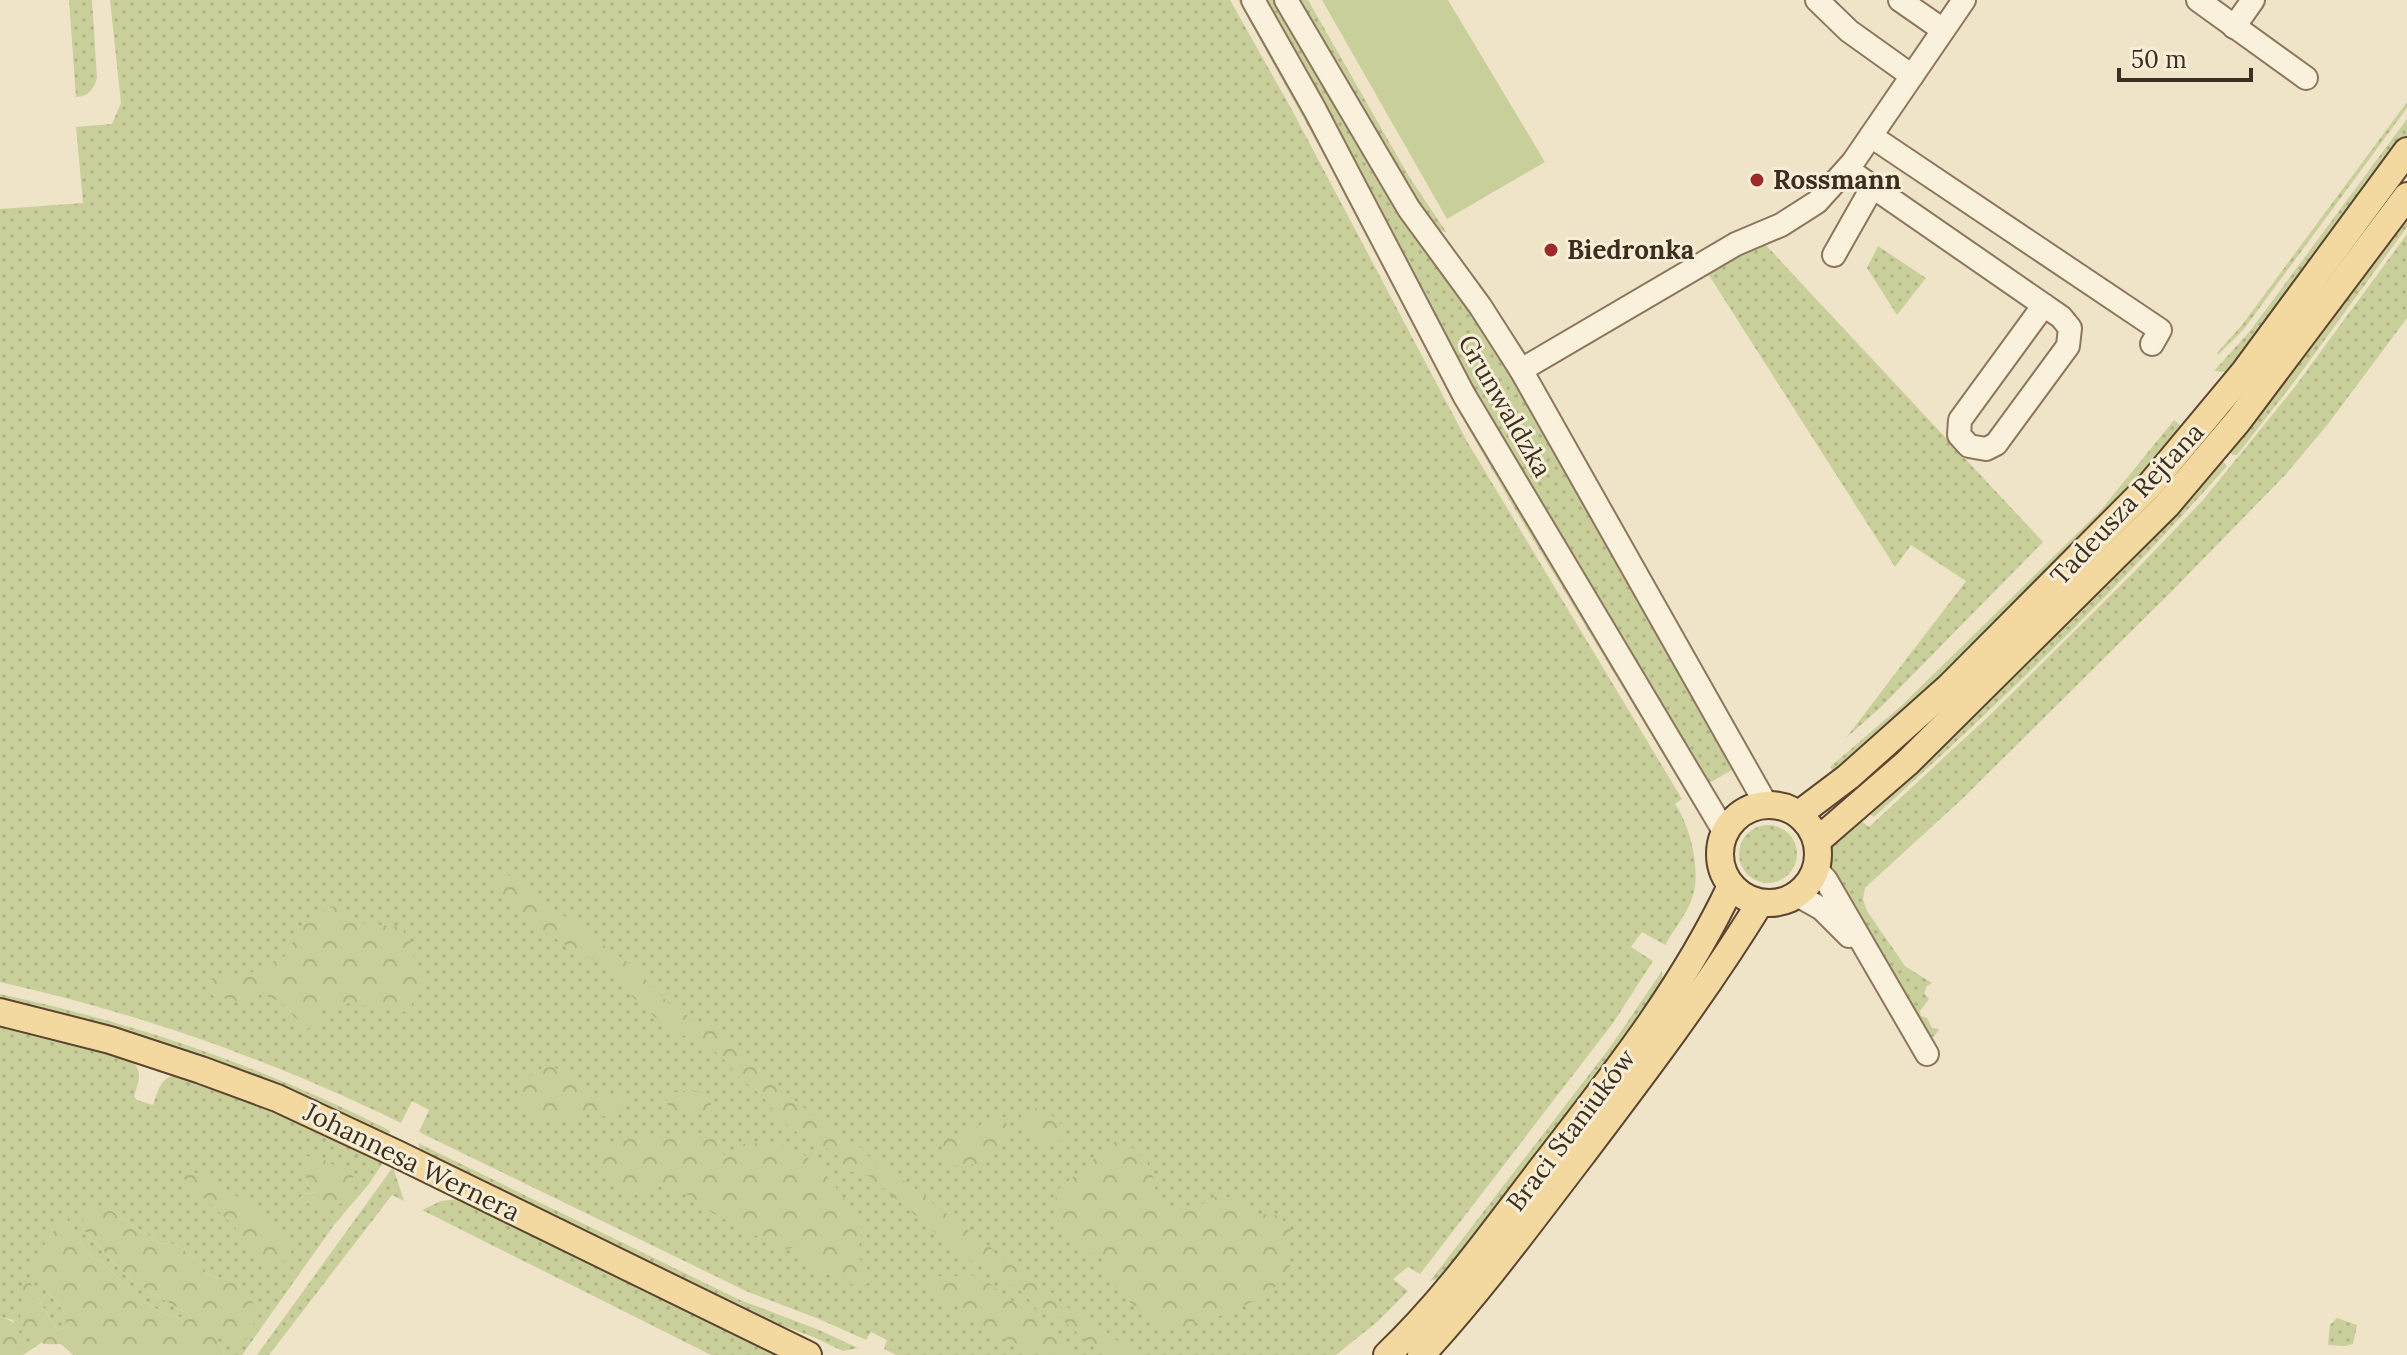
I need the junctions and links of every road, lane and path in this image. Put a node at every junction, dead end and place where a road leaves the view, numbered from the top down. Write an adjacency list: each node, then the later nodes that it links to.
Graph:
1 (1253, 0): 23 (street, Grunwaldzka)
2 (1286, 0): 20 (street, Grunwaldzka)
3 (1817, 0): 10 (street)
4 (1900, 0): 9 (street)
5 (1964, 0): 9 (street)
6 (2198, 0): 8 (street)
7 (2253, 0): 8 (street)
8 (2234, 27): 11 (street)
9 (1943, 30): 10 (street)
10 (1912, 76): 12 (street)
11 (2306, 78)
12 (1867, 142): 14 (street); 19 (street)
13 (2407, 151): 22 (main road, Tadeusza Rejtana)
14 (1847, 169): 15 (street); 20 (street)
15 (1873, 186): 17 (street); 18 (street)
16 (2407, 196): 24 (main road, Tadeusza Rejtana)
17 (1834, 255)
18 (2044, 305): 18 (street)
19 (2152, 344)
20 (1521, 370): 21 (street, Grunwaldzka)
21 (1766, 804): 22 (main road); 23 (main road)
22 (1799, 814): 24 (main road)
23 (1724, 831): 26 (main road)
24 (1817, 841): 25 (main road)
25 (1816, 869): 27 (main road); 29 (street)
26 (1731, 886): 28 (main road); 33 (main road, Braci Staniuków)
27 (1797, 895): 28 (main road); 29 (street)
28 (1760, 903): 34 (main road, Braci Staniuków)
29 (1876, 964): 31 (street)
30 (0, 1012): 32 (main road, Johannesa Wernera)
31 (1927, 1054)
32 (808, 1355)
33 (1387, 1355)
34 (1421, 1355)

